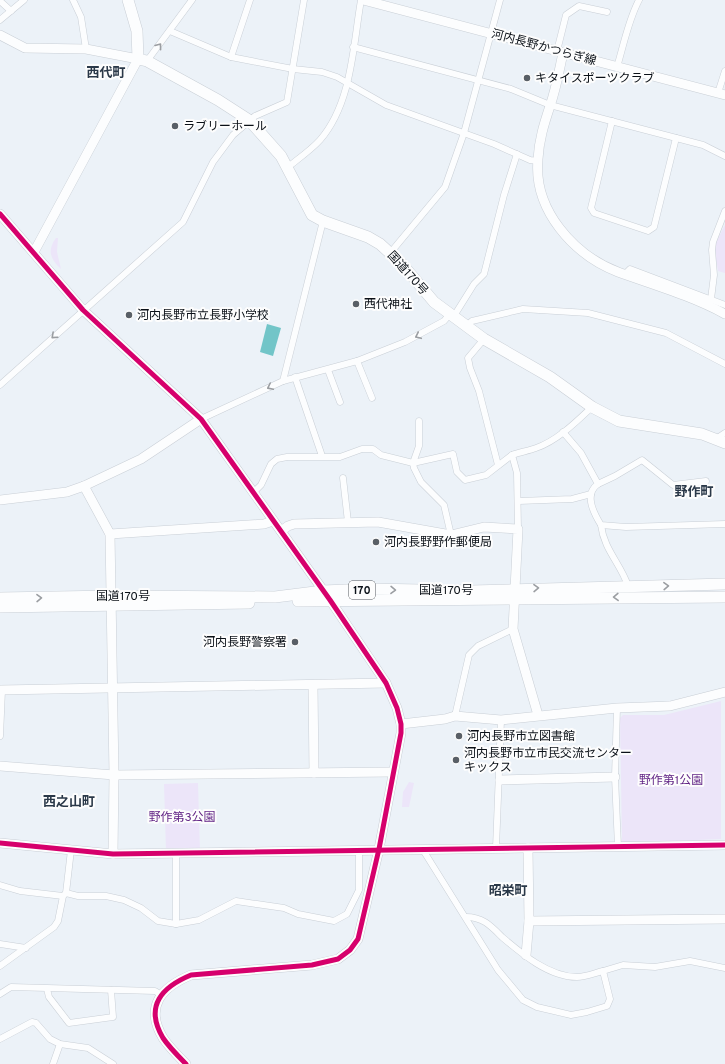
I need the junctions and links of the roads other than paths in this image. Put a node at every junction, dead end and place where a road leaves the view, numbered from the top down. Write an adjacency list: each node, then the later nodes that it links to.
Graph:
1 (24, 0): 11 (street)
2 (73, 0): 18 (street)
3 (128, 0): 21 (highway)
4 (192, 0): 14 (street)
5 (250, 0): 20 (street)
6 (304, 0): 23 (street)
7 (362, 0): 15 (street, 河内長野かつらぎ線); 17 (street)
8 (500, 0): 15 (street)
9 (639, 0): 22 (street)
10 (0, 1): 11 (street)
11 (11, 11): 13 (street)
12 (608, 12): 19 (street)
13 (0, 20)
14 (170, 31): 20 (street); 21 (street, one-way to 14)
15 (490, 32): 19 (street, 河内長野かつらぎ線); 25 (street)
16 (0, 35): 18 (street)
17 (353, 47): 25 (street); 26 (street)
18 (86, 49): 21 (street)
19 (560, 52): 22 (street, 河内長野かつらぎ線); 28 (street)
20 (231, 57): 23 (street)
21 (143, 60): 29 (highway, 国道170号); 41 (street)
22 (617, 67): 27 (street, 河内長野かつらぎ線)
23 (293, 69): 26 (street); 29 (street)
24 (725, 71): 27 (street)
25 (478, 80): 28 (street); 31 (street)
26 (347, 83): 31 (street); 36 (street)
27 (721, 94)
28 (550, 105): 30 (street); 35 (street)
29 (248, 120): 36 (highway, 国道170号); 46 (street)
30 (612, 122): 32 (street); 32 (street)
31 (464, 133): 33 (street); 42 (street)
32 (676, 138): 34 (street)
33 (517, 154): 35 (street); 48 (street)
34 (725, 156)
35 (537, 160): 43 (street)
36 (288, 167): 39 (highway, 国道170号)
37 (725, 211): 40 (street)
38 (0, 214): 41 (street)
39 (322, 221): 42 (highway, 国道170号); 55 (street)
40 (724, 221): 44 (street)
41 (34, 252): 46 (street)
42 (391, 252): 48 (highway, 国道170号)
43 (625, 274): 44 (street); 47 (street)
44 (711, 299): 45 (street)
45 (725, 305)
46 (83, 310): 56 (street, one-way to 56); 60 (street)
47 (725, 314)
48 (452, 315): 49 (highway, 国道170号); 51 (street, one-way to 51)
49 (466, 326): 50 (highway, 国道170号); 52 (street)
50 (484, 339): 59 (highway, 国道170号); 67 (street)
51 (357, 361): 53 (street); 57 (street)
52 (725, 364)
53 (328, 370): 54 (street); 58 (street)
54 (295, 377): 55 (street); 65 (street)
55 (283, 381): 60 (street, one-way to 60)
56 (0, 384)
57 (372, 398)
58 (340, 402)
59 (592, 407): 62 (street); 63 (highway, 国道170号)
60 (201, 419): 71 (street); 72 (street)
61 (419, 421): 66 (street)
62 (563, 432): 64 (street); 70 (street)
63 (722, 439)
64 (512, 455): 67 (street); 75 (street)
65 (322, 456): 66 (street); 72 (street)
66 (413, 463): 67 (street); 83 (street)
67 (498, 465)
68 (344, 478): 77 (street)
69 (706, 481): 70 (street)
70 (598, 484): 73 (street)
71 (84, 486): 74 (street); 82 (street)
72 (254, 492): 76 (street)
73 (591, 494): 75 (street); 79 (street)
74 (0, 500)
75 (519, 501): 80 (street)
76 (273, 521): 81 (street); 82 (street)
77 (348, 522): 81 (street); 83 (street)
78 (725, 524): 79 (street)
79 (601, 525): 85 (street)
80 (518, 528): 83 (street); 86 (street)
81 (280, 531): 87 (street)
82 (110, 534): 90 (street)
83 (451, 535)
84 (725, 584): 85 (highway, 国道170号 / 170, one-way to 84)
85 (628, 586): 86 (highway, 国道170号 / 170, one-way to 85)
86 (515, 593): 87 (highway, 国道170号 / 170); 88 (highway, 国道170号 / 170, one-way to 86); 92 (street)
87 (327, 596): 90 (highway, 国道170号 / 170); 93 (street)
88 (725, 597)
89 (0, 598): 90 (highway, 国道170号 / 170, one-way to 90)
90 (111, 600): 91 (highway, 国道170号 / 170); 95 (street)
91 (0, 607)
92 (513, 629): 99 (street); 100 (street)
93 (386, 683): 94 (street); 102 (street)
94 (313, 685): 95 (street); 106 (street)
95 (113, 689): 96 (street); 107 (street)
96 (1, 690): 103 (street)
97 (725, 692): 98 (street)
98 (617, 708): 100 (street); 108 (street)
99 (454, 716): 101 (street); 102 (street)
100 (538, 716): 101 (street)
101 (501, 720): 109 (street)
102 (401, 724): 105 (street)
103 (0, 736)
104 (0, 766): 107 (street)
105 (393, 772): 106 (street); 115 (street)
106 (314, 773): 107 (street)
107 (114, 775): 120 (street)
108 (615, 777): 109 (street); 112 (street)
109 (500, 780): 113 (street)
110 (0, 843): 116 (street)
111 (725, 845): 112 (street)
112 (618, 847): 114 (street)
113 (496, 848): 114 (street); 118 (street)
114 (528, 848): 125 (street)
115 (380, 849): 117 (street); 118 (street); 136 (street)
116 (71, 850): 120 (street); 122 (street)
117 (359, 850): 119 (street); 126 (street)
118 (423, 850): 123 (street)
119 (176, 853): 120 (street); 126 (street)
120 (113, 854)
121 (0, 885): 122 (street)
122 (65, 895): 126 (street); 128 (street)
123 (466, 918): 129 (street); 132 (street)
124 (725, 919): 125 (street)
125 (529, 921): 129 (street)
126 (176, 924)
127 (0, 944): 128 (street)
128 (26, 948): 130 (street)
129 (526, 955): 132 (street)
130 (0, 966)
131 (725, 968): 132 (street)
132 (603, 971)
133 (47, 989): 134 (street); 134 (street); 135 (street)
134 (111, 990): 136 (street)
135 (0, 994)
136 (160, 994): 141 (street)
137 (0, 1038): 138 (street)
138 (60, 1044): 139 (street); 140 (street)
139 (53, 1064)
140 (113, 1064)
141 (186, 1064)

